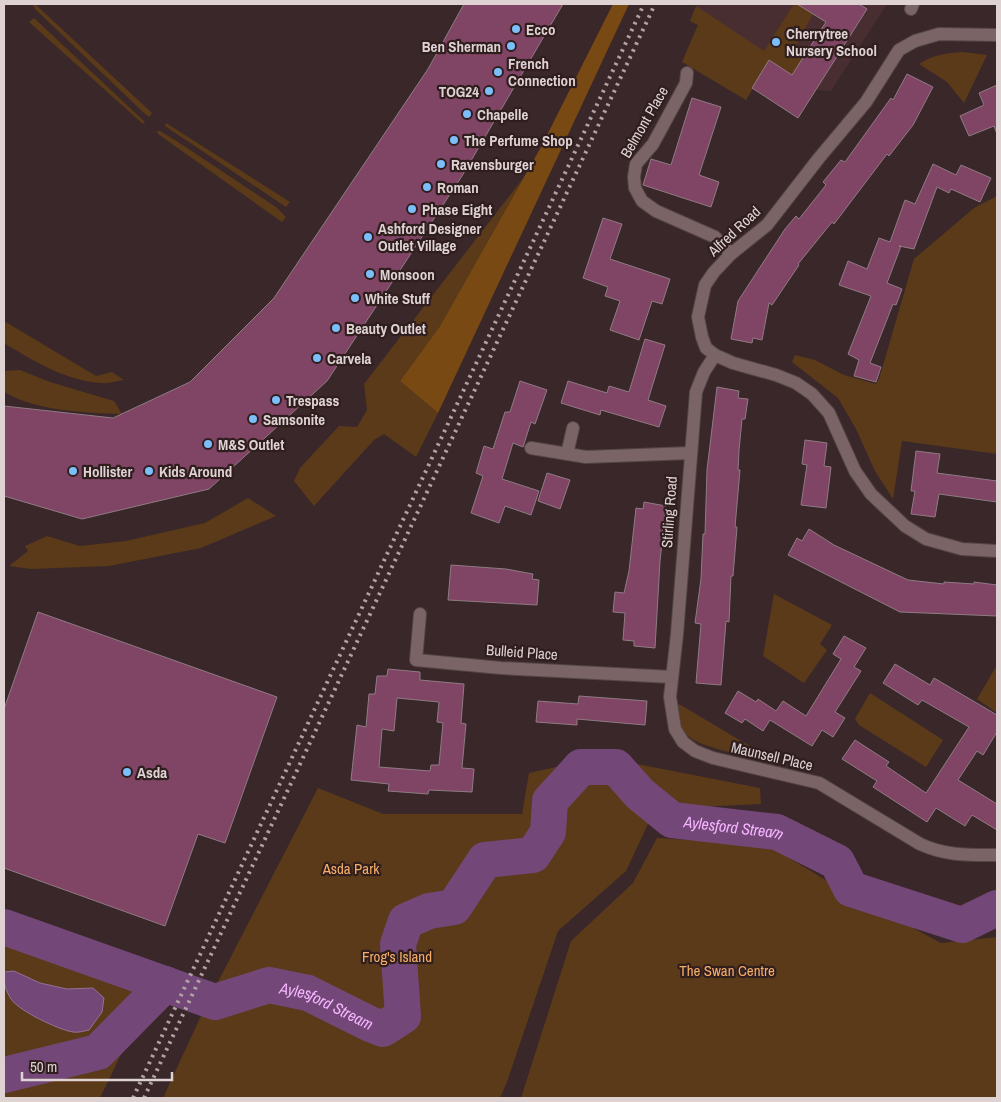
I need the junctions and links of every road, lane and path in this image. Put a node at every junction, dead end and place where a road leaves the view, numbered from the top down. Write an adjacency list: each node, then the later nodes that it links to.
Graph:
1 (997, 35): 3 (street, Alfred Road)
2 (687, 73): 3 (street, Belmont Place)
3 (731, 254): 4 (street, Alfred Road)
4 (715, 355): 7 (street, Stirling Road); 9 (street)
5 (573, 428): 8 (street)
6 (531, 448): 8 (street)
7 (690, 453): 8 (street); 11 (street, Stirling Road)
8 (567, 454)
9 (997, 551)
10 (420, 614): 11 (street, Bulleid Place)
11 (672, 677): 12 (street, Maunsell Place)
12 (997, 855)

